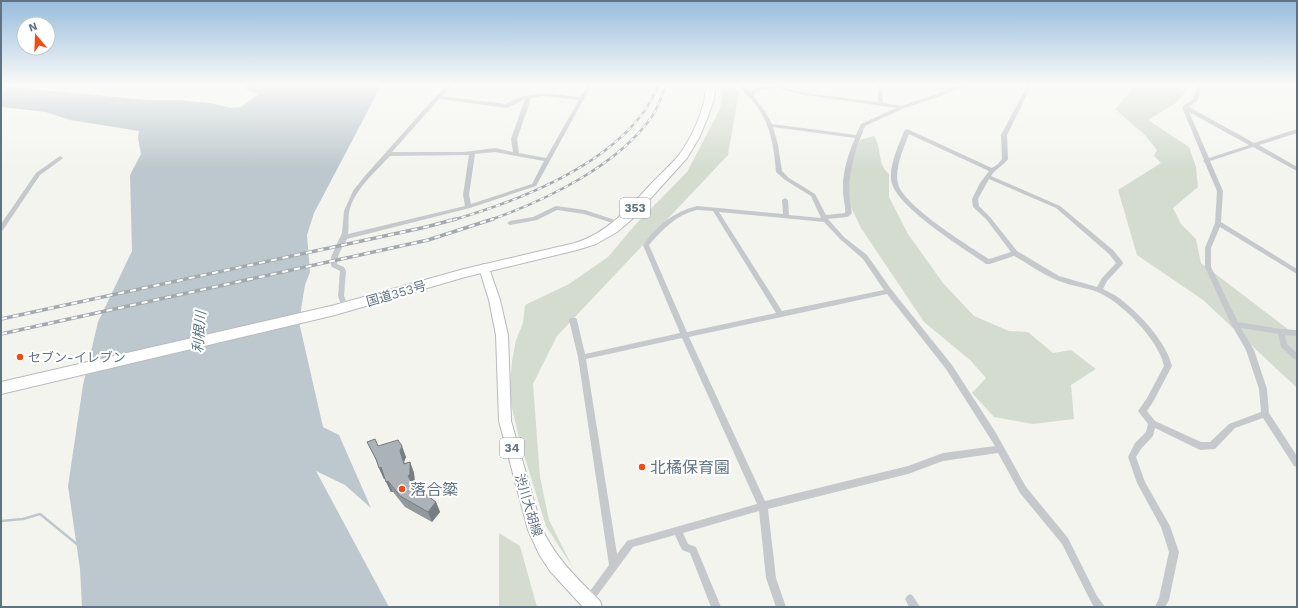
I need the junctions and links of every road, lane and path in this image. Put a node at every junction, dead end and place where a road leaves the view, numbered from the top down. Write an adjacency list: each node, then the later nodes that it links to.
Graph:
1 (425, 112): 16 (street)
2 (523, 112): 15 (street)
3 (575, 112): 18 (street)
4 (705, 112): 29 (highway, 国道353号 / 353)
5 (764, 112): 10 (street)
6 (890, 112): 12 (street)
7 (1016, 112): 21 (street)
8 (1187, 112): 19 (street)
9 (1194, 112): 13 (street)
10 (771, 125): 12 (street); 27 (street)
11 (1297, 131): 13 (street)
12 (857, 137): 27 (street)
13 (1253, 145): 19 (street); 20 (street)
14 (472, 153): 15 (street); 16 (street); 24 (street)
15 (516, 153): 18 (street)
16 (388, 154): 32 (street)
17 (60, 158): 31 (street)
18 (548, 160): 24 (street)
19 (1206, 161): 30 (street)
20 (1297, 169)
21 (992, 170): 22 (street); 33 (street)
22 (989, 177): 33 (street); 36 (street)
23 (785, 200): 26 (street)
24 (468, 207): 32 (street)
25 (715, 210): 26 (street); 39 (street); 44 (street)
26 (786, 216): 27 (street)
27 (825, 218): 37 (street)
28 (510, 223): 29 (street)
29 (619, 223): 34 (highway, 国道353号 / 353)
30 (1218, 223): 35 (street); 41 (street)
31 (1, 229)
32 (345, 237): 38 (street)
33 (1015, 253): 36 (street)
34 (484, 268): 38 (highway, 国道353号 / 353); 55 (main road, 渋川大胡線 / 34)
35 (1297, 272)
36 (1099, 290): 49 (street)
37 (889, 291): 39 (street); 50 (street)
38 (340, 309): 47 (highway, 国道353号 / 353)
39 (780, 314): 44 (street)
40 (573, 320): 45 (street)
41 (1235, 324): 42 (street); 48 (street)
42 (1281, 332): 43 (street); 46 (street)
43 (1297, 334)
44 (685, 335): 45 (street); 52 (street)
45 (582, 357): 54 (street)
46 (1297, 357)
47 (1, 388)
48 (1265, 414): 49 (street); 51 (street)
49 (1152, 424): 59 (street)
50 (1000, 449): 52 (street); 58 (street)
51 (1297, 463)
52 (763, 506): 53 (street); 57 (street)
53 (676, 530): 54 (street); 56 (street)
54 (614, 566): 55 (street)
55 (591, 604)
56 (716, 607)
57 (781, 607)
58 (1100, 607)
59 (1160, 607)

